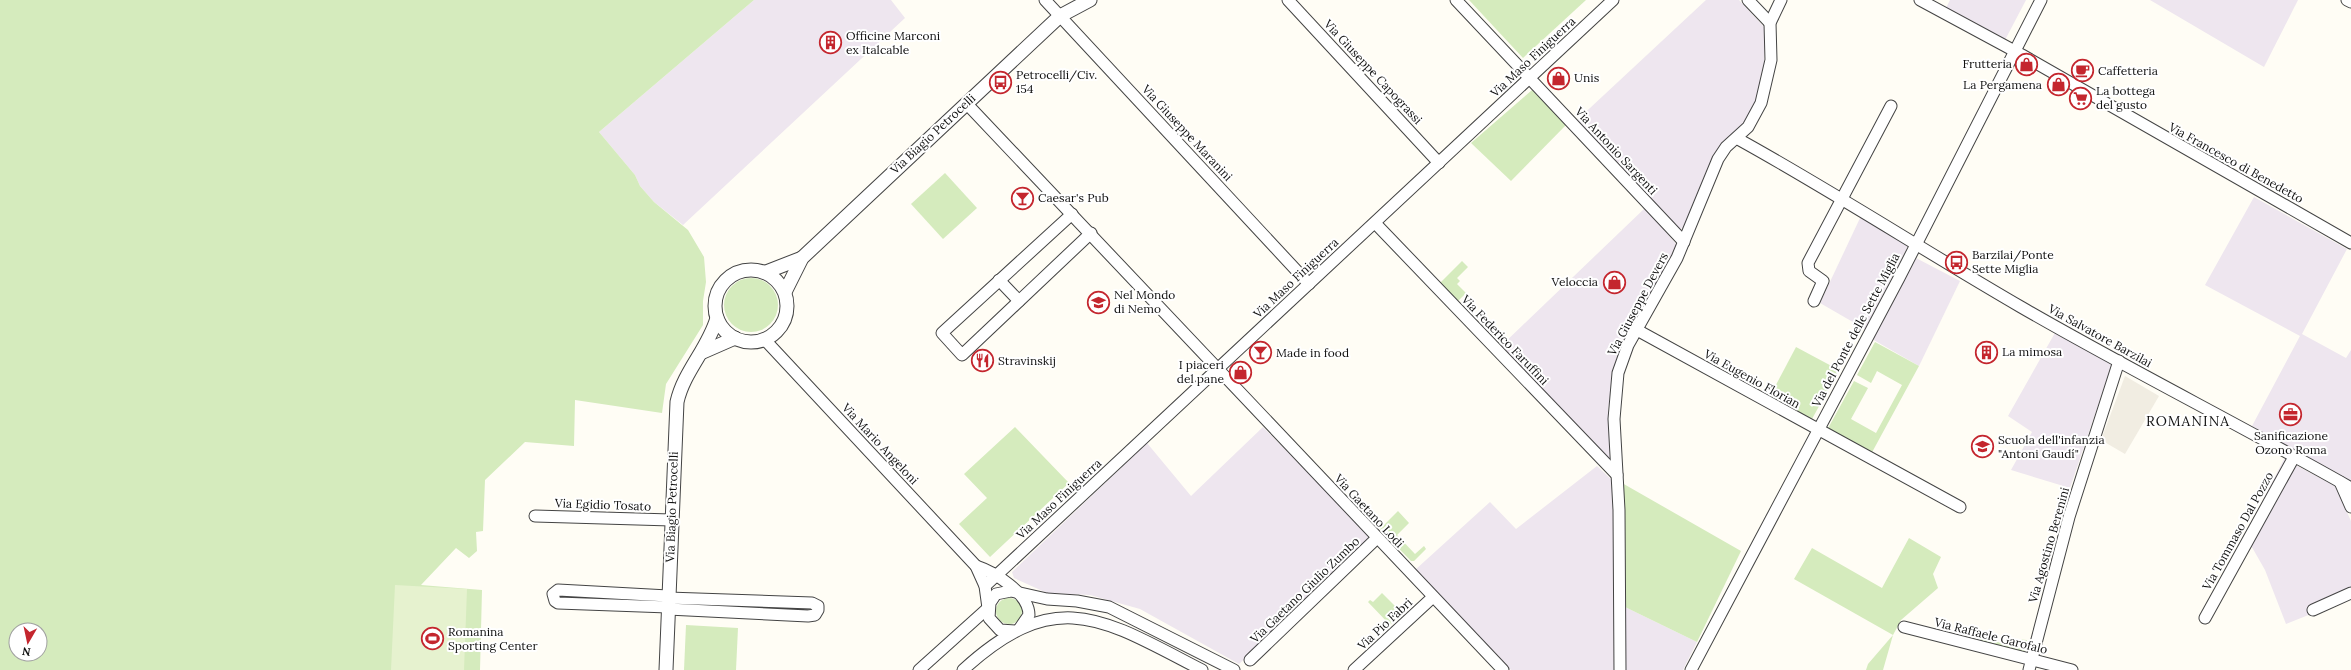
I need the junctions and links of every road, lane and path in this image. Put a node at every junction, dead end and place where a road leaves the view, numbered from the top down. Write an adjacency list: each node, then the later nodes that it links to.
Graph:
1 (1045, 0): 12 (street, Via Giuseppe Maranini)
2 (1090, 0): 12 (street, Via Biagio Petrocelli)
3 (1288, 0): 19 (street, Via Giuseppe Capograssi)
4 (1456, 0): 15 (street, Via Antonio Sargenti)
5 (1613, 0): 15 (street, Via Maso Finiguerra)
6 (1748, 0): 13 (street)
7 (1781, 0): 13 (street, Via Giuseppe Devers)
8 (1920, 0): 14 (street, Via Francesco di Benedetto)
9 (2041, 0): 14 (street, Via del Ponte delle Sette Miglia)
10 (2347, 0): 11 (street)
11 (2351, 2)
12 (1066, 9): 16 (street, Via Biagio Petrocelli); 30 (street, Via Giuseppe Maranini)
13 (1770, 23): 18 (street, Via Giuseppe Devers)
14 (2015, 51): 25 (street, Via Francesco di Benedetto); 26 (street, Via del Ponte delle Sette Miglia)
15 (1528, 78): 19 (street, Via Maso Finiguerra); 24 (street, Via Antonio Sargenti)
16 (966, 103): 21 (street, Via Gaetano Lodi); 27 (street, Via Biagio Petrocelli)
17 (1891, 106): 20 (street)
18 (1738, 138): 20 (street, Via Salvatore Barzilai); 24 (street, Via Giuseppe Devers)
19 (1439, 163): 22 (street, Via Maso Finiguerra)
20 (1842, 198): 26 (street, Via Salvatore Barzilai); 33 (street)
21 (1072, 214): 23 (street, Via Gaetano Lodi); 29 (street)
22 (1375, 223): 30 (street, Via Maso Finiguerra); 43 (street, Via Federico Faruffini)
23 (1091, 233): 32 (street); 40 (street, Via Gaetano Lodi)
24 (1684, 242): 35 (street, Via Giuseppe Devers)
25 (2351, 243)
26 (1916, 244): 39 (street, Via Salvatore Barzilai); 41 (street, Via del Ponte delle Sette Miglia)
27 (802, 258): 28 (street, Via Biagio Petrocelli); 31 (street, Via Biagio Petrocelli)
28 (766, 272): 31 (street); 34 (street)
29 (999, 280): 32 (street); 32 (street)
30 (1309, 284): 40 (street, Via Maso Finiguerra)
31 (785, 292): 37 (street)
32 (1019, 301)
33 (1814, 301)
34 (717, 318): 36 (street); 38 (street, Via Biagio Petrocelli)
35 (1637, 330): 41 (street, Via Eugenio Florian); 43 (street, Via Giuseppe Devers)
36 (735, 338): 37 (street); 38 (street)
37 (765, 340): 51 (street, Via Mario Angeloni)
38 (703, 352): 49 (street, Via Biagio Petrocelli)
39 (2119, 361): 42 (street, Via Salvatore Barzilai); 64 (street, Via Agostino Berenini)
40 (1218, 369): 50 (street, Via Gaetano Lodi); 52 (street, Via Maso Finiguerra)
41 (1818, 430): 46 (street, Via Eugenio Florian); 73 (street, Via del Ponte delle Sette Miglia)
42 (2294, 458): 44 (street, Via Salvatore Barzilai); 60 (street, Via Tommaso Dal Pozzo)
43 (1617, 475): 72 (street, Via Giuseppe Devers)
44 (2340, 482): 45 (street, Via Salvatore Barzilai); 47 (street)
45 (2351, 488)
46 (1960, 507)
47 (2351, 507)
48 (535, 516): 49 (street, Via Egidio Tosato)
49 (671, 520): 57 (street, Via Biagio Petrocelli)
50 (1377, 538): 56 (street, Via Gaetano Lodi); 63 (street, Via Gaetano Giulio Zumbo)
51 (976, 566): 52 (street, Via Mario Angeloni); 53 (street, Via Mario Angeloni)
52 (997, 576): 53 (street); 54 (street, Via Mario Angeloni)
53 (985, 586): 58 (street, Via Mario Angeloni)
54 (1017, 592): 58 (street); 62 (street); 69 (street)
55 (2351, 593): 59 (street)
56 (1433, 597): 70 (street, Via Pio Fabri); 71 (street, Via Gaetano Lodi)
57 (668, 602): 57 (street); 57 (street); 65 (street, Via Biagio Petrocelli)
58 (988, 608): 62 (street); 66 (street)
59 (2313, 610)
60 (2205, 618)
61 (1904, 627): 64 (street, Via Raffaele Garofalo)
62 (1018, 629): 67 (street); 68 (street)
63 (1250, 660)
64 (2030, 665): 74 (street, Via Raffaele Garofalo)
65 (666, 670)
66 (919, 670)
67 (963, 670)
68 (1202, 670)
69 (1234, 670)
70 (1354, 670)
71 (1503, 670)
72 (1620, 670)
73 (1691, 670)
74 (2072, 670)

